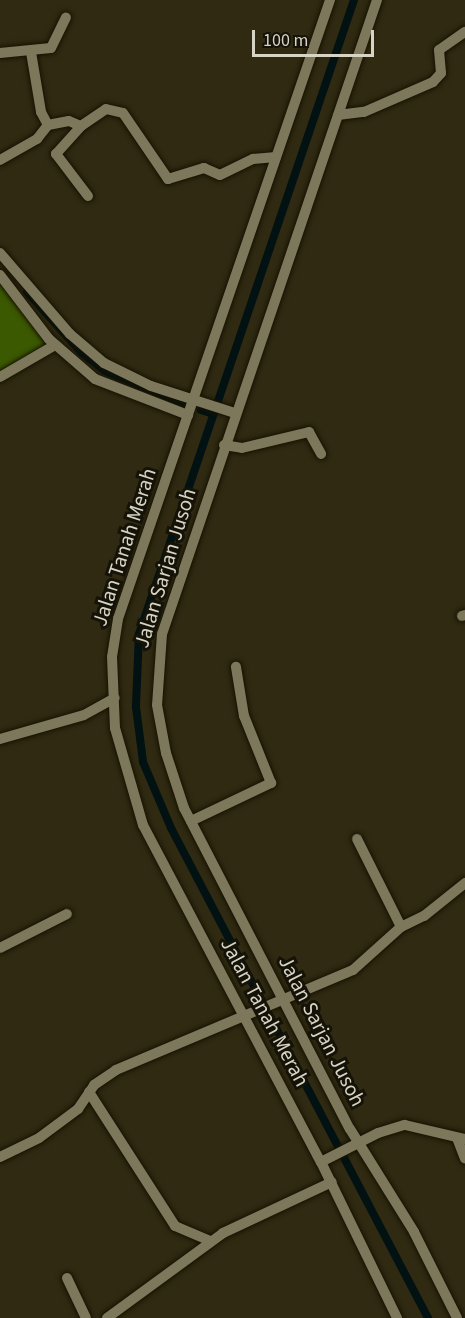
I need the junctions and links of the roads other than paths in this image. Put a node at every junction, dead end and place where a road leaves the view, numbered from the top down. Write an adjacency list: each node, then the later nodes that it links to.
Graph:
1 (330, 0): 10 (street, Jalan Tanah Merah)
2 (377, 0): 7 (street, Jalan Sarjan Jusoh)
3 (66, 17): 5 (street)
4 (465, 32): 7 (street)
5 (31, 52): 6 (street); 8 (street)
6 (0, 53)
7 (338, 115): 19 (street, Jalan Sarjan Jusoh)
8 (48, 125): 9 (street); 11 (street)
9 (81, 126): 10 (street); 12 (street)
10 (276, 157): 18 (street, Jalan Tanah Merah)
11 (0, 160)
12 (88, 196)
13 (0, 253): 15 (street)
14 (0, 275): 15 (street)
15 (28, 298): 16 (street); 18 (street)
16 (55, 345): 17 (street); 20 (street)
17 (0, 377)
18 (198, 402): 19 (street); 20 (street, Jalan Tanah Merah)
19 (230, 412): 21 (street, Jalan Sarjan Jusoh)
20 (188, 415): 24 (street, Jalan Tanah Merah)
21 (224, 445): 22 (street); 26 (street, Jalan Sarjan Jusoh)
22 (321, 454)
23 (236, 667): 26 (street)
24 (115, 699): 25 (street); 33 (street, Jalan Tanah Merah)
25 (0, 739)
26 (191, 821): 32 (street, Jalan Sarjan Jusoh)
27 (357, 839): 30 (street)
28 (465, 883): 30 (street)
29 (67, 914): 31 (street)
30 (401, 927): 32 (street)
31 (0, 948)
32 (285, 999): 33 (street); 36 (street, Jalan Sarjan Jusoh)
33 (248, 1012): 34 (street); 38 (street, Jalan Tanah Merah)
34 (89, 1092): 37 (street); 41 (street)
35 (461, 1138): 36 (street); 39 (street)
36 (354, 1146): 38 (street); 46 (street, Jalan Sarjan Jusoh)
37 (0, 1157)
38 (326, 1159): 40 (street, Jalan Tanah Merah)
39 (465, 1159)
40 (332, 1182): 41 (street); 45 (street, Jalan Tanah Merah)
41 (211, 1241): 44 (street)
42 (67, 1278): 43 (street)
43 (86, 1318)
44 (107, 1318)
45 (397, 1318)
46 (457, 1318)

